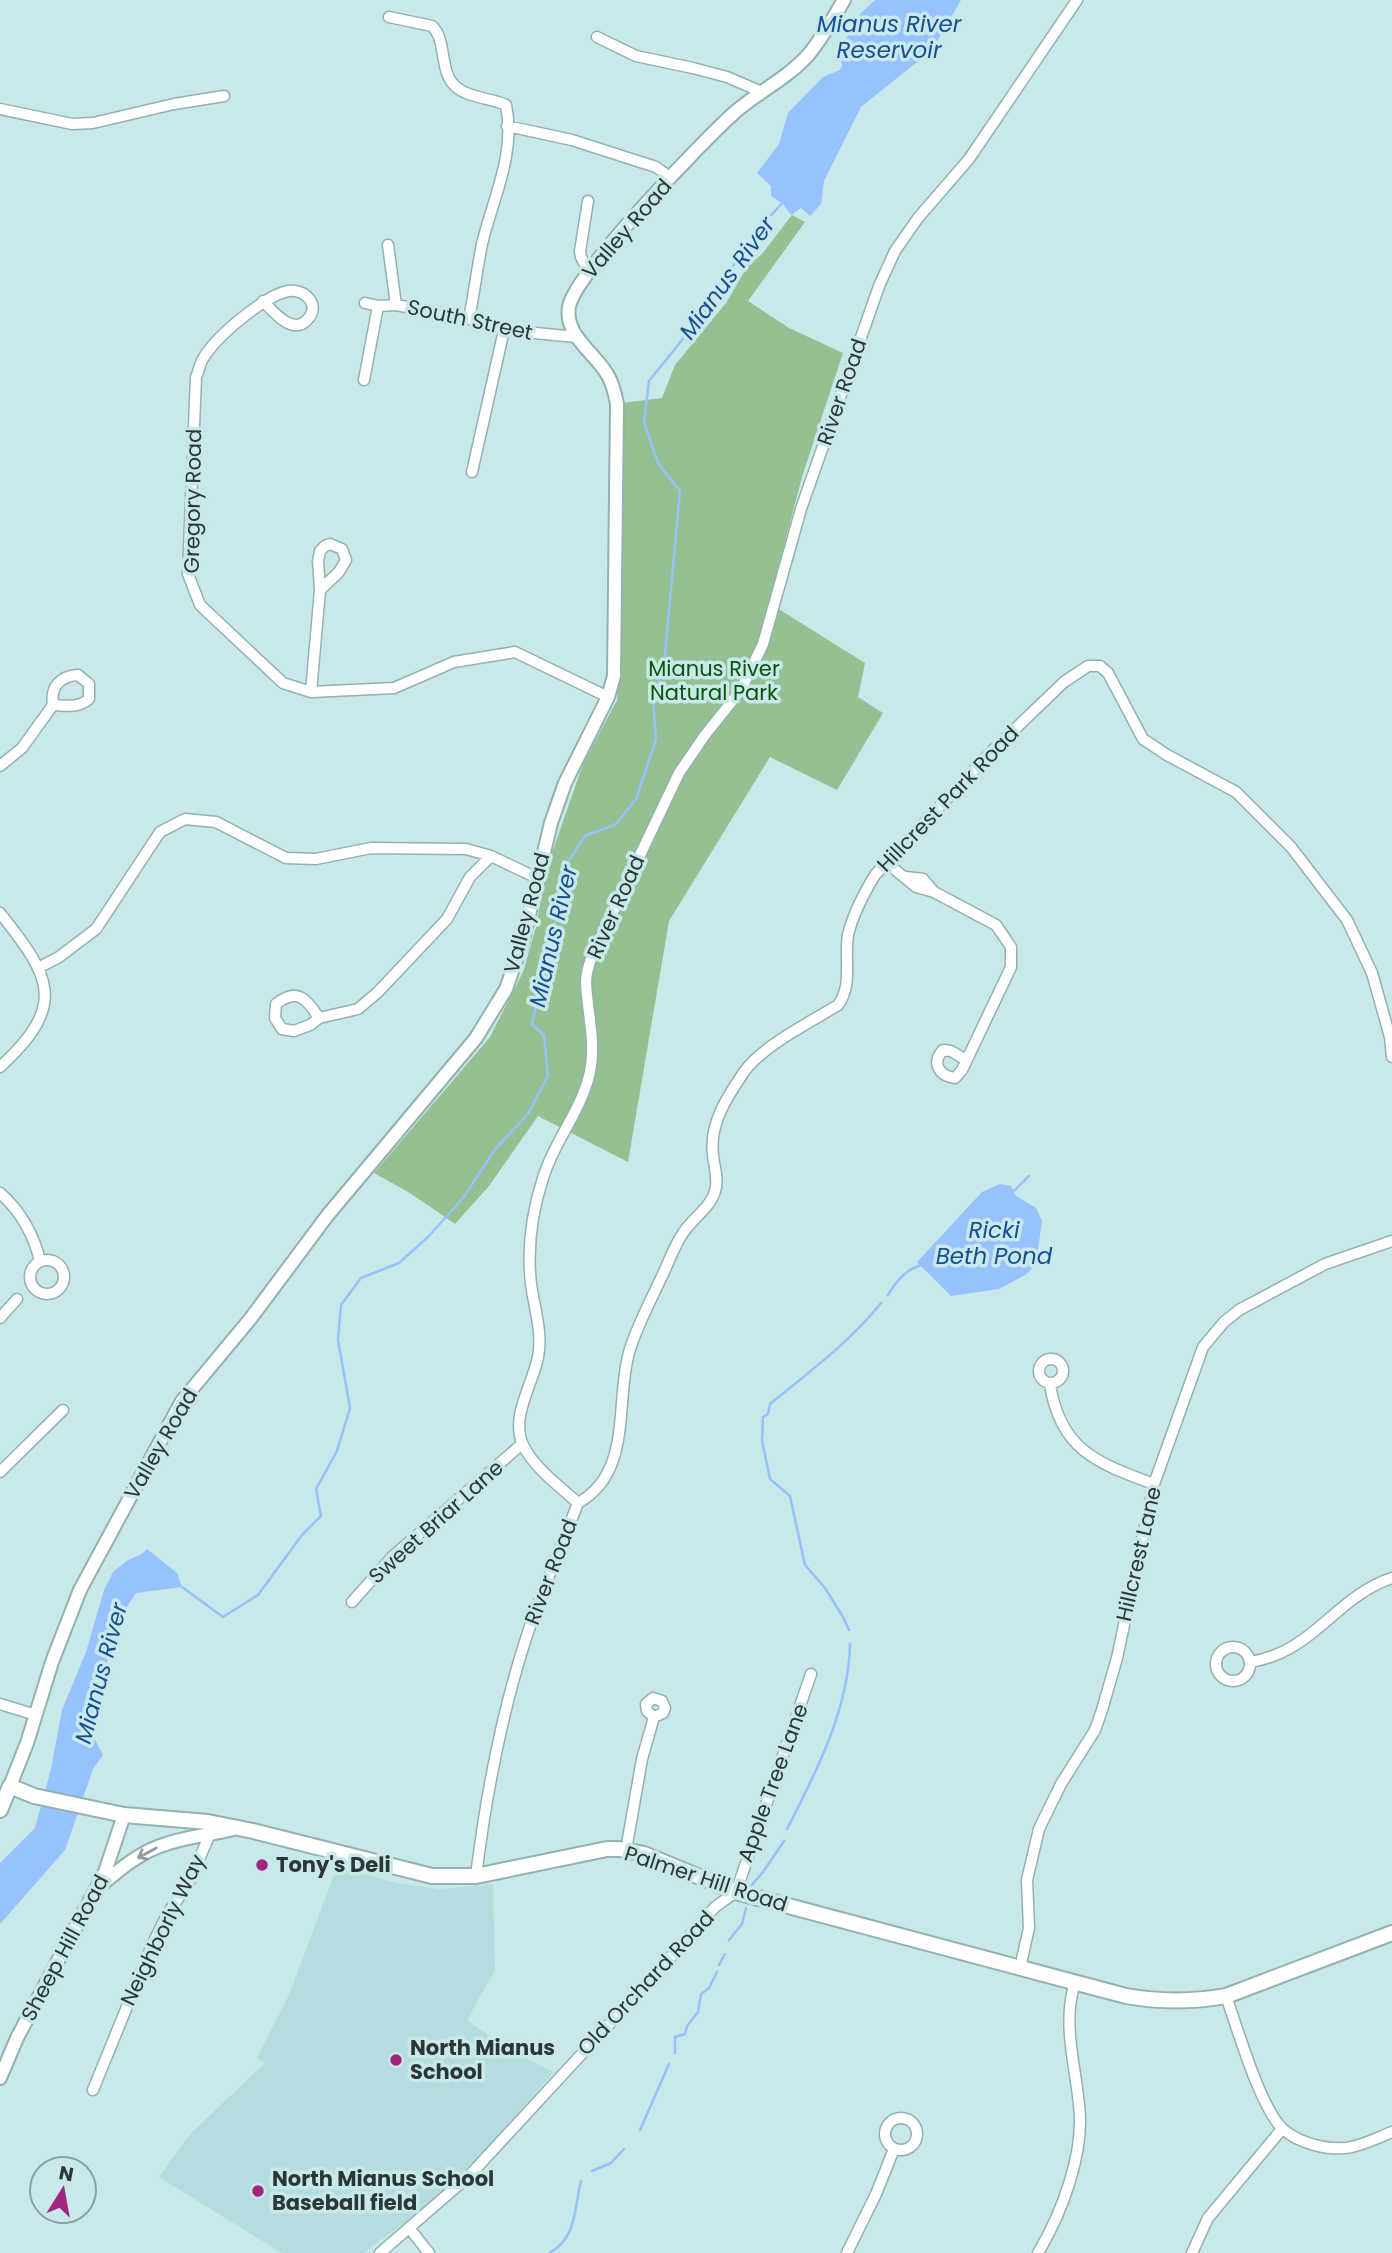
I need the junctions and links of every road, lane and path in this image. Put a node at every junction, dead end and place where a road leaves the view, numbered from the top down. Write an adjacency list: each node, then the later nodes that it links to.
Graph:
1 (844, 0): 5 (street, Valley Road)
2 (1077, 0): 43 (street, River Road)
3 (389, 17): 8 (street)
4 (597, 37): 5 (street)
5 (762, 92): 9 (street, Valley Road)
6 (224, 96): 7 (street)
7 (0, 109)
8 (507, 126): 9 (street); 17 (street)
9 (671, 178): 12 (street, Valley Road)
10 (588, 201): 12 (street)
11 (388, 245): 15 (street)
12 (589, 272): 19 (street, Valley Road)
13 (263, 301): 13 (street, Gregory Road); 23 (street, Gregory Road)
14 (365, 303): 16 (street, South Street)
15 (396, 305): 16 (street, South Street); 17 (street, South Street)
16 (378, 306): 20 (street)
17 (469, 319): 18 (street, South Street)
18 (504, 330): 19 (street, South Street); 21 (street)
19 (576, 337): 24 (street, Valley Road)
20 (364, 380)
21 (472, 472)
22 (320, 590): 23 (street)
23 (311, 692): 24 (street, Gregory Road)
24 (608, 697): 29 (street, Valley Road)
25 (53, 705): 26 (street)
26 (0, 766)
27 (491, 856): 29 (street); 31 (street); 32 (street)
28 (887, 863): 33 (street, Hillcrest Park Road); 34 (street); 46 (street, Hillcrest Park Road)
29 (537, 878): 52 (street, Valley Road)
30 (0, 914): 31 (street)
31 (40, 967): 35 (street)
32 (319, 1018): 32 (street)
33 (1392, 1056)
34 (966, 1060)
35 (0, 1067)
36 (0, 1193): 38 (street)
37 (1392, 1241): 45 (street, Hillcrest Lane)
38 (40, 1261)
39 (17, 1299): 40 (street)
40 (0, 1318)
41 (1050, 1384): 45 (street)
42 (63, 1410): 44 (street)
43 (522, 1444): 46 (street, River Road); 48 (street, Sweet Briar Lane)
44 (0, 1472)
45 (1154, 1484): 64 (street, Hillcrest Lane)
46 (578, 1503): 60 (street, River Road)
47 (1392, 1578): 49 (street)
48 (352, 1602)
49 (1250, 1662)
50 (811, 1674): 62 (street, Apple Tree Lane)
51 (0, 1704): 52 (street)
52 (36, 1715): 54 (street, Valley Road)
53 (654, 1717): 59 (street)
54 (10, 1786): 55 (main road, Valley Road); 56 (main road, Palmer Hill Road)
55 (0, 1810)
56 (124, 1815): 57 (main road, Palmer Hill Road); 61 (street, Sheep Hill Road)
57 (236, 1828): 58 (street, Neighborly Way); 60 (main road, Palmer Hill Road)
58 (209, 1836): 61 (street, one-way to 61); 68 (street, Neighborly Way)
59 (626, 1850): 60 (main road, Palmer Hill Road); 62 (main road, Palmer Hill Road)
60 (476, 1877)
61 (95, 1891): 67 (street, Sheep Hill Road)
62 (736, 1892): 64 (main road, Palmer Hill Road); 72 (street, Old Orchard Road)
63 (1392, 1933): 66 (main road, Palmer Hill Road)
64 (1020, 1968): 65 (main road, Palmer Hill Road)
65 (1075, 1982): 66 (main road, Palmer Hill Road); 76 (street)
66 (1227, 1996): 69 (street)
67 (0, 2078)
68 (93, 2090)
69 (1282, 2129): 70 (street); 77 (street)
70 (1392, 2132)
71 (894, 2149): 75 (street)
72 (410, 2229): 73 (street, Old Orchard Road); 74 (street)
73 (380, 2253)
74 (429, 2253)
75 (847, 2253)
76 (1038, 2253)
77 (1192, 2253)

